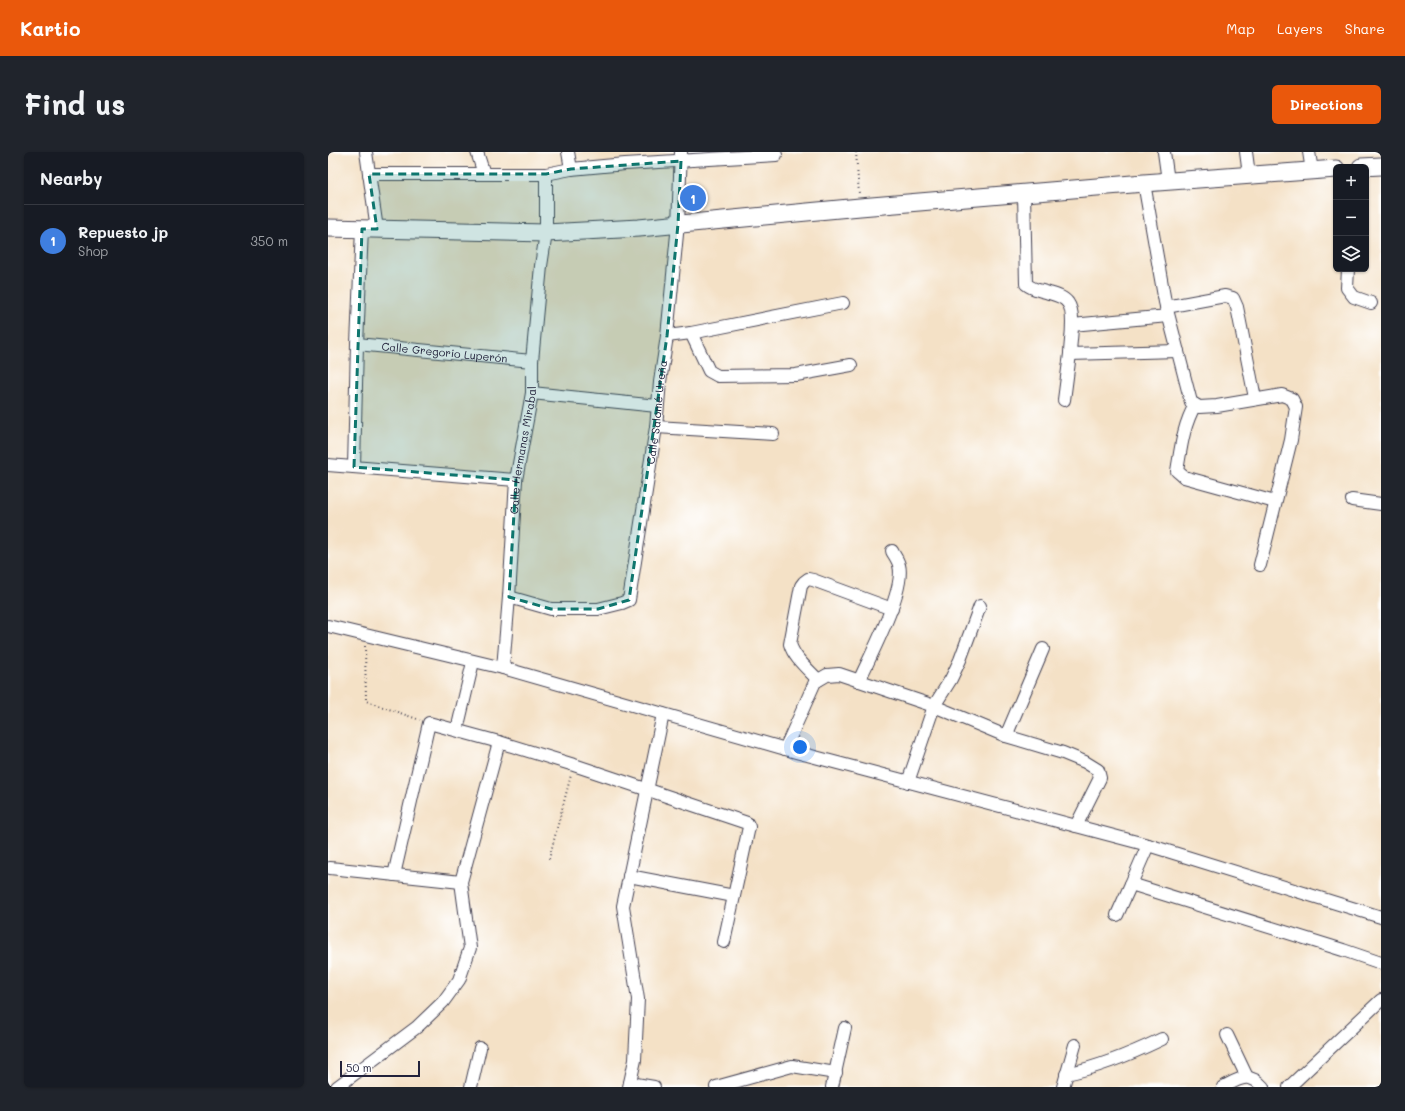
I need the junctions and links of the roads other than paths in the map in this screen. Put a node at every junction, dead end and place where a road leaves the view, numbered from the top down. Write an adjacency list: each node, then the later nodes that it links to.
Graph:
1 (366, 152): 15 (street)
2 (477, 152): 16 (street)
3 (568, 152): 12 (street)
4 (1164, 152): 19 (street)
5 (1246, 152): 18 (street)
6 (1310, 152): 14 (street)
7 (776, 154): 8 (street)
8 (681, 157): 9 (street); 22 (street, Calle Salomé Ureña)
9 (625, 158): 12 (street)
10 (1381, 166): 11 (street)
11 (1369, 167)
12 (571, 169): 17 (street)
13 (1333, 169): 14 (street)
14 (1312, 170): 18 (street)
15 (369, 174): 16 (street); 24 (street)
16 (484, 174): 17 (street)
17 (546, 174): 25 (street, Calle Hermanas Mirabal)
18 (1249, 175): 19 (street)
19 (1168, 181): 20 (street)
20 (1144, 183): 21 (street); 29 (street)
21 (1024, 193): 22 (street); 30 (street)
22 (678, 224): 25 (street); 32 (street, Calle Salomé Ureña)
23 (328, 228): 24 (street)
24 (369, 229): 25 (street); 33 (street)
25 (546, 233): 36 (street, Calle Hermanas Mirabal)
26 (1348, 272): 28 (street)
27 (843, 303): 31 (street)
28 (1371, 303)
29 (1167, 312): 30 (street); 34 (street); 39 (street)
30 (1072, 325): 35 (street)
31 (691, 333): 32 (street); 37 (street)
32 (667, 336): 42 (street, Calle Salomé Ureña)
33 (357, 344): 36 (street, Calle Gregorio Luperón); 46 (street)
34 (1178, 351): 35 (street); 41 (street)
35 (1070, 354): 40 (street)
36 (532, 361): 38 (street, Calle Hermanas Mirabal)
37 (851, 365)
38 (532, 393): 42 (street); 47 (street, Calle Hermanas Mirabal)
39 (1255, 398): 41 (street); 49 (street)
40 (1064, 400)
41 (1194, 405): 49 (street)
42 (657, 406): 43 (street, Calle Salomé Ureña)
43 (656, 427): 44 (street); 53 (street, Calle Salomé Ureña)
44 (773, 434)
45 (328, 465): 46 (street)
46 (354, 467): 47 (street)
47 (516, 480): 53 (street, Calle Hermanas Mirabal)
48 (1352, 500): 50 (street)
49 (1275, 502): 52 (street)
50 (1381, 504)
51 (892, 551): 55 (street)
52 (1260, 565)
53 (509, 597): 59 (street, Calle Hermanas Mirabal)
54 (980, 606): 62 (street)
55 (892, 609): 60 (street); 61 (street)
56 (328, 626): 58 (street)
57 (1043, 649): 65 (street)
58 (473, 662): 59 (street); 64 (street)
59 (503, 668): 63 (street)
60 (818, 680): 61 (street); 67 (street)
61 (859, 681): 62 (street)
62 (934, 706): 65 (street); 68 (street)
63 (663, 714): 67 (street); 69 (street)
64 (457, 730): 66 (street); 73 (street)
65 (1006, 736): 70 (street)
66 (499, 742): 69 (street); 75 (street)
67 (785, 749): 68 (street)
68 (908, 782): 70 (street)
69 (648, 789): 74 (street); 77 (street)
70 (1076, 826): 71 (street)
71 (1148, 845): 76 (street); 79 (street)
72 (330, 868): 73 (street)
73 (394, 875): 75 (street)
74 (630, 876): 77 (street); 91 (street)
75 (460, 882): 92 (street)
76 (1131, 884): 78 (street); 81 (street)
77 (734, 896): 80 (street)
78 (1117, 914)
79 (1381, 917)
80 (724, 942)
81 (1381, 963)
82 (1381, 1000): 100 (street)
83 (845, 1028): 88 (street)
84 (1227, 1035): 90 (street)
85 (1162, 1039): 89 (street)
86 (1075, 1045): 89 (street)
87 (480, 1048): 93 (street)
88 (836, 1073): 95 (street); 96 (street)
89 (1066, 1074): 97 (street)
90 (1247, 1077): 98 (street); 99 (street)
91 (630, 1085): 94 (street)
92 (337, 1087)
93 (471, 1087)
94 (654, 1087)
95 (716, 1087)
96 (832, 1087)
97 (1062, 1087)
98 (1223, 1087)
99 (1262, 1087)
100 (1289, 1087)

